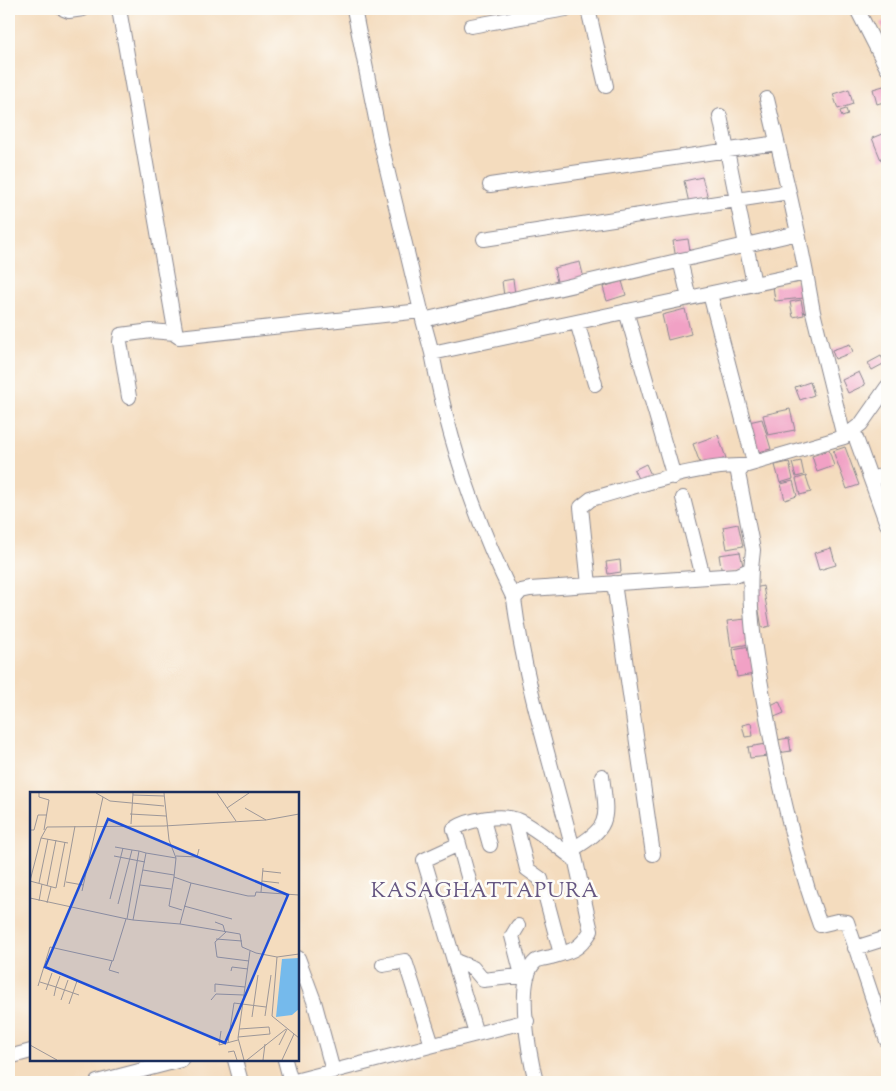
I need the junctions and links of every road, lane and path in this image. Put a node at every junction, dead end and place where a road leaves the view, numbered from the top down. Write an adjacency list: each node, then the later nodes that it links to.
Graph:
1 (64, 9): 2 (street)
2 (83, 9)
3 (119, 9): 30 (street)
4 (354, 9): 28 (street)
5 (566, 9): 8 (street)
6 (588, 9): 11 (street)
7 (857, 9): 10 (street)
8 (500, 15): 9 (street)
9 (471, 26)
10 (887, 68)
11 (606, 86)
12 (767, 100): 14 (street)
13 (720, 116): 15 (street)
14 (777, 143): 15 (street); 17 (street)
15 (726, 151): 16 (street); 18 (street)
16 (490, 185)
17 (789, 192): 18 (street); 19 (street)
18 (737, 200): 20 (street); 21 (street)
19 (798, 233): 21 (street); 23 (street)
20 (484, 239)
21 (746, 245): 22 (street); 24 (street)
22 (680, 260): 26 (street); 28 (street)
23 (806, 273): 24 (street); 35 (street)
24 (754, 284): 25 (street)
25 (710, 294): 26 (street); 36 (street)
26 (689, 298): 27 (street)
27 (626, 311): 29 (street); 38 (street)
28 (422, 316): 30 (street); 31 (street)
29 (577, 322): 31 (street); 32 (street)
30 (175, 333): 34 (street)
31 (432, 353): 46 (street)
32 (595, 384)
33 (887, 386): 35 (street)
34 (129, 397)
35 (848, 434): 36 (street); 39 (street)
36 (749, 464): 38 (street); 42 (street)
37 (887, 474): 39 (street)
38 (674, 477): 45 (street)
39 (872, 479): 41 (street)
40 (683, 498): 43 (street)
41 (887, 524)
42 (751, 569): 43 (street); 57 (street)
43 (702, 577): 44 (street)
44 (614, 583): 45 (street); 53 (street)
45 (590, 585): 46 (street)
46 (514, 599): 52 (street)
47 (602, 776): 52 (street)
48 (483, 820): 49 (street); 50 (street); 51 (street)
49 (515, 820): 52 (street); 58 (street)
50 (459, 844): 54 (street); 60 (street)
51 (490, 846)
52 (573, 853): 58 (street)
53 (653, 854)
54 (470, 884)
55 (518, 926): 62 (street)
56 (887, 938): 57 (street)
57 (855, 948): 65 (street)
58 (561, 954): 62 (street)
59 (299, 961): 72 (street)
60 (455, 961): 62 (street); 64 (street)
61 (384, 965): 66 (street)
62 (525, 975): 63 (street)
63 (526, 1021): 64 (street); 76 (street)
64 (476, 1034): 66 (street)
65 (887, 1041)
66 (432, 1045): 72 (street)
67 (30, 1050): 68 (street)
68 (9, 1057)
69 (178, 1061): 73 (street)
70 (235, 1061): 74 (street)
71 (285, 1061): 75 (street)
72 (333, 1071): 75 (street)
73 (97, 1082)
74 (242, 1082)
75 (291, 1082)
76 (536, 1082)

